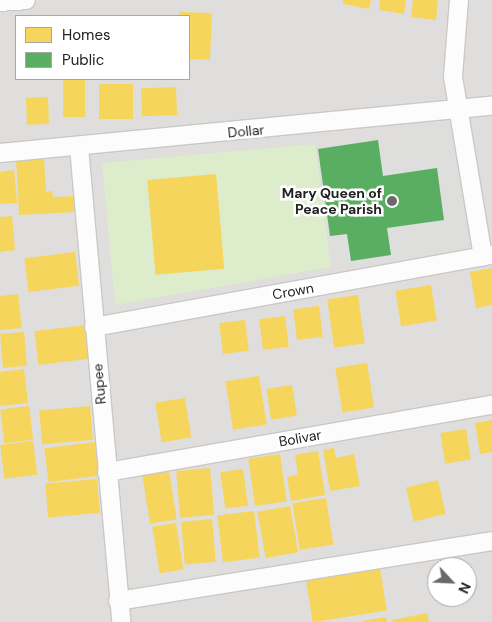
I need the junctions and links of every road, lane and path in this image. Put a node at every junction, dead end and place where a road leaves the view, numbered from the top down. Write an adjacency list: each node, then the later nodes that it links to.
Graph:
1 (20, 0): 2 (street); 4 (street)
2 (26, 0)
3 (459, 0): 6 (street)
4 (0, 2)
5 (492, 106): 6 (street, Dollar)
6 (459, 111): 7 (street, Dollar); 9 (street)
7 (79, 147): 8 (street, Dollar); 10 (street, Rupee)
8 (0, 153)
9 (487, 256): 10 (street, Crown)
10 (94, 327): 12 (street, Rupee)
11 (492, 405): 12 (street, Bolivar)
12 (107, 472): 14 (street, Rupee)
13 (492, 541): 14 (street)
14 (118, 600): 15 (street, Rupee)
15 (120, 622)

